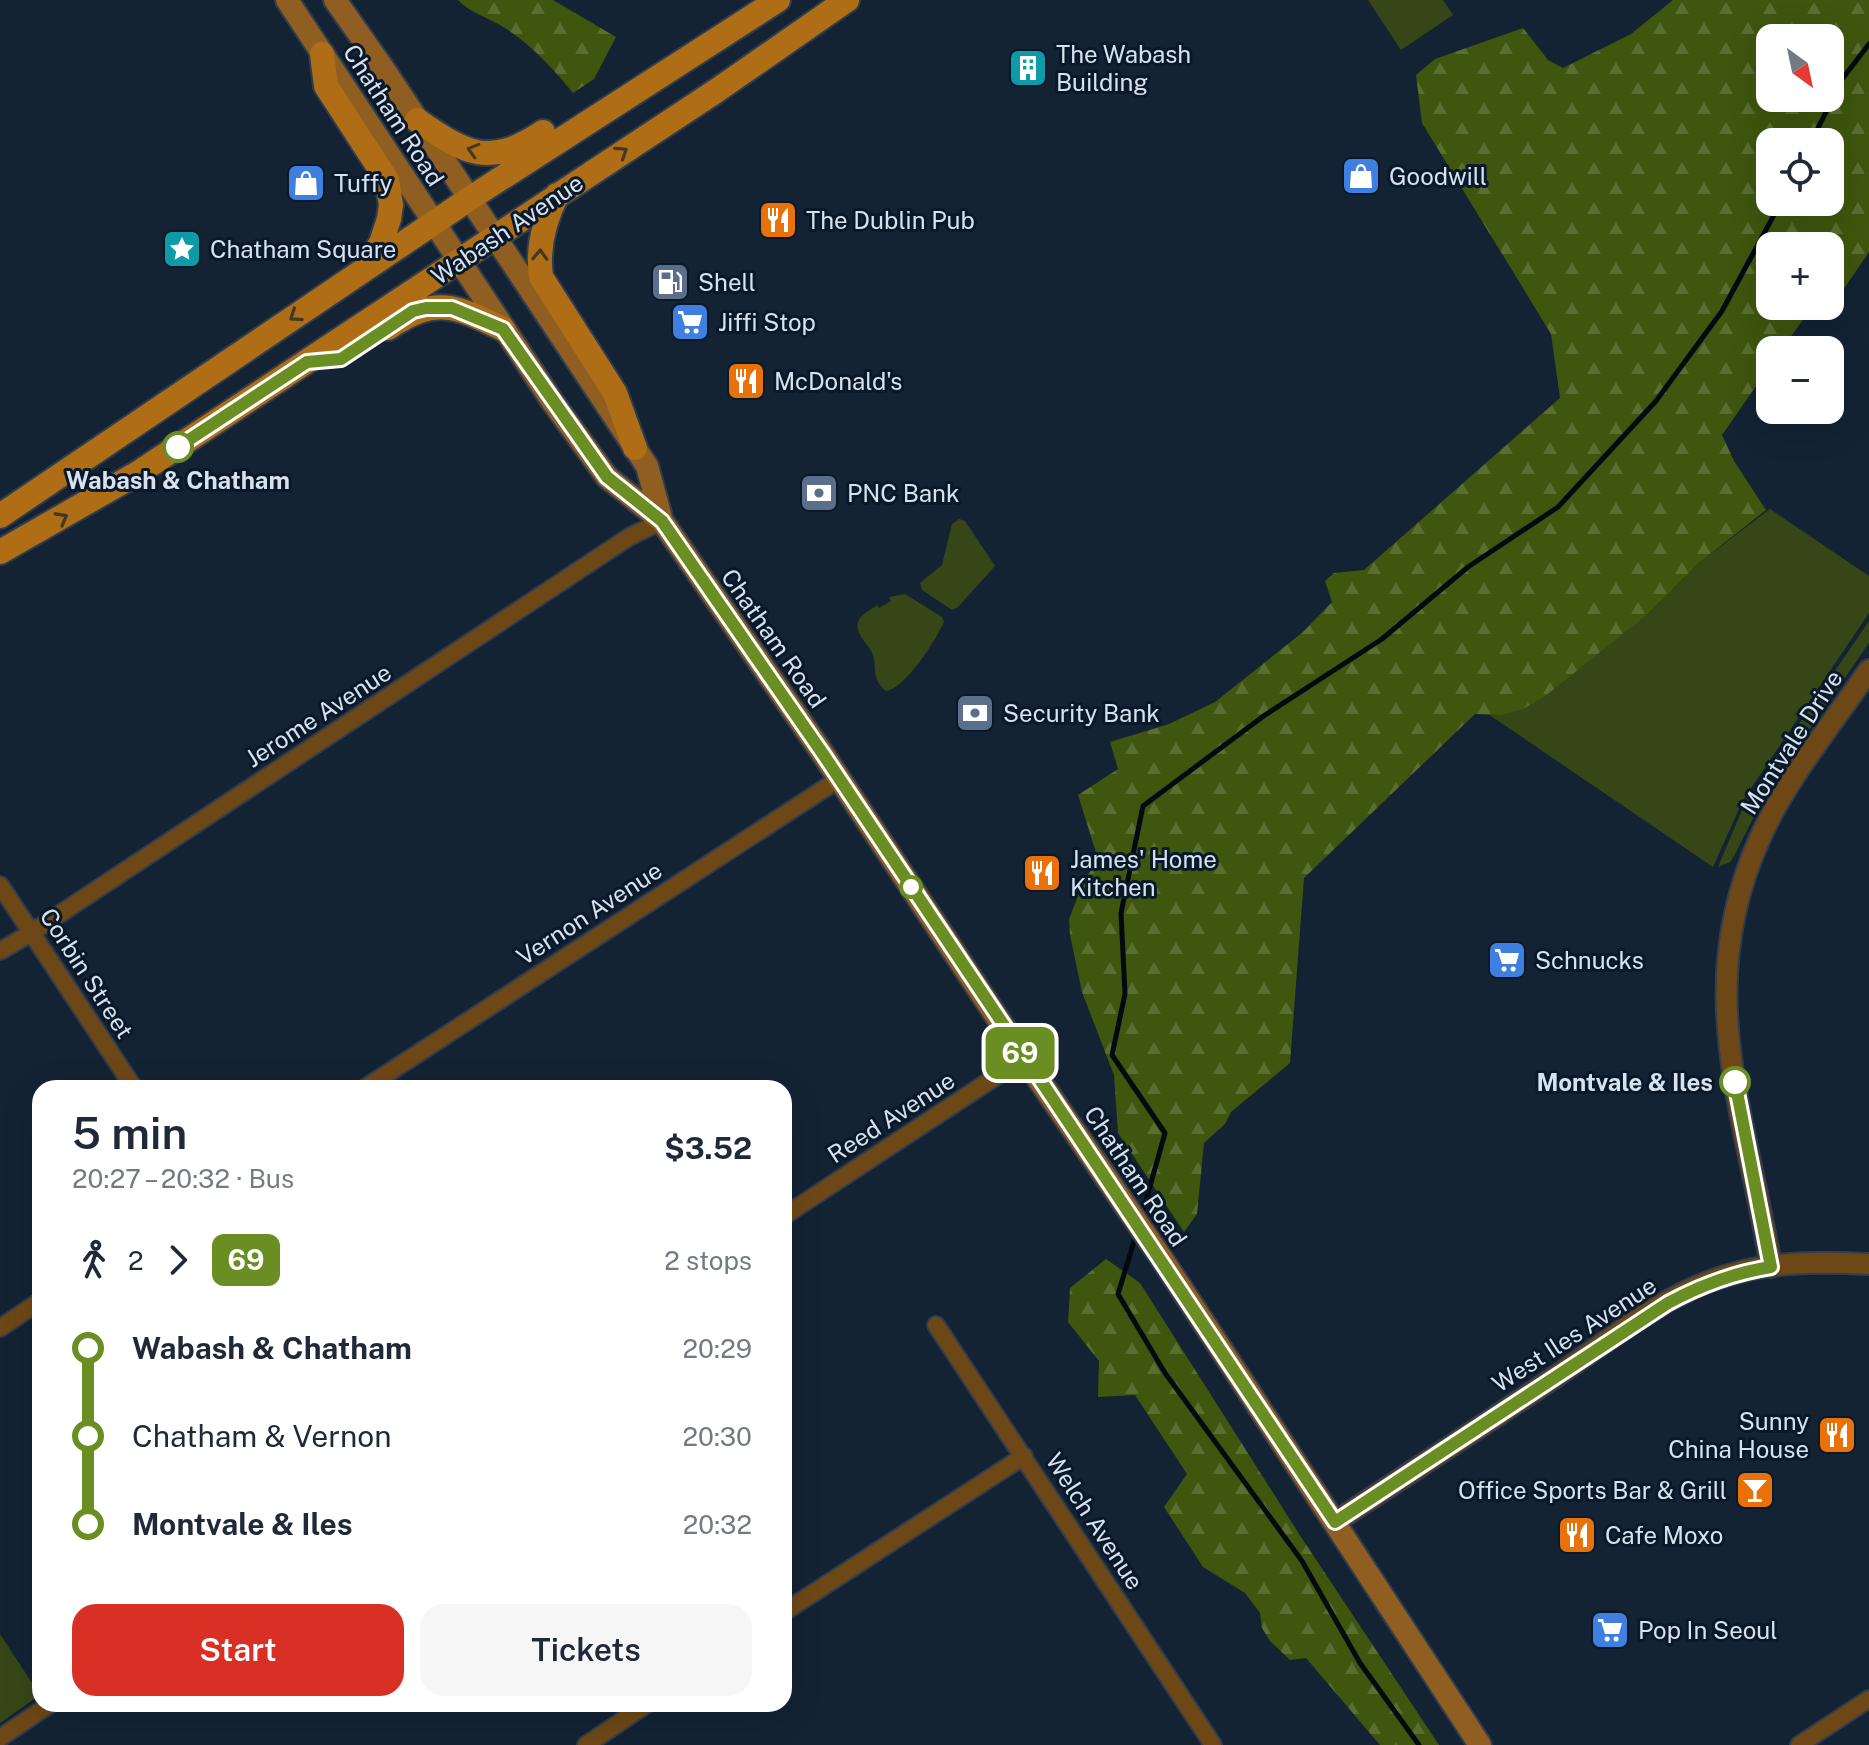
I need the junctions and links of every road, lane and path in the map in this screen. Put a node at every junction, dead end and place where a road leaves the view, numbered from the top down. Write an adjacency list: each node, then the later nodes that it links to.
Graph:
1 (287, 0): 6 (main road, Chatham Road)
2 (335, 0): 7 (main road, Chatham Road)
3 (759, 0): 7 (main road, one-way to 7)
4 (778, 0): 9 (main road, Wabash Avenue)
5 (847, 0): 8 (main road, Wabash Avenue, one-way to 5)
6 (322, 54): 10 (main road, Chatham Road); 13 (main road)
7 (417, 120): 9 (main road, Chatham Road)
8 (557, 195): 11 (main road, Wabash Avenue); 16 (main road, one-way to 8)
9 (469, 199): 10 (main road, Wabash Avenue); 11 (main road, Chatham Road)
10 (434, 223): 12 (main road, Chatham Road); 13 (main road, Wabash Avenue)
11 (494, 237): 12 (main road, Wabash Avenue); 16 (main road, Chatham Road)
12 (459, 262): 14 (main road, Chatham Road); 15 (main road, Wabash Avenue)
13 (360, 273): 17 (main road, Wabash Avenue, one-way to 17)
14 (503, 329): 15 (main road); 18 (main road, Chatham Road)
15 (307, 362): 19 (main road, Wabash Avenue, one-way to 15)
16 (635, 448): 18 (main road, Chatham Road)
17 (0, 516)
18 (662, 521): 21 (main road, Chatham Road); 23 (street, Jerome Avenue)
19 (0, 552)
20 (1869, 670): 30 (street, Montvale Drive)
21 (839, 779): 25 (main road, Chatham Road); 27 (street, Vernon Avenue)
22 (0, 885): 23 (street, Corbin Street)
23 (31, 933): 24 (street, Jerome Avenue); 26 (street, Corbin Street)
24 (0, 951)
25 (1024, 1058): 28 (street, Reed Avenue); 35 (main road, Chatham Road)
26 (129, 1080)
27 (377, 1080)
28 (792, 1211)
29 (1869, 1264): 30 (street, West Iles Avenue)
30 (1771, 1267): 35 (street, West Iles Avenue)
31 (32, 1306): 33 (street)
32 (936, 1325): 34 (street, Welch Avenue)
33 (0, 1328)
34 (1024, 1456): 36 (street); 41 (street, Welch Avenue)
35 (1335, 1522): 44 (main road, Chatham Road)
36 (792, 1607)
37 (1869, 1699): 45 (street)
38 (38, 1712): 40 (street)
39 (635, 1712): 42 (street)
40 (0, 1738)
41 (1210, 1740): 43 (street)
42 (586, 1745)
43 (1192, 1745)
44 (1480, 1745)
45 (1799, 1745)

